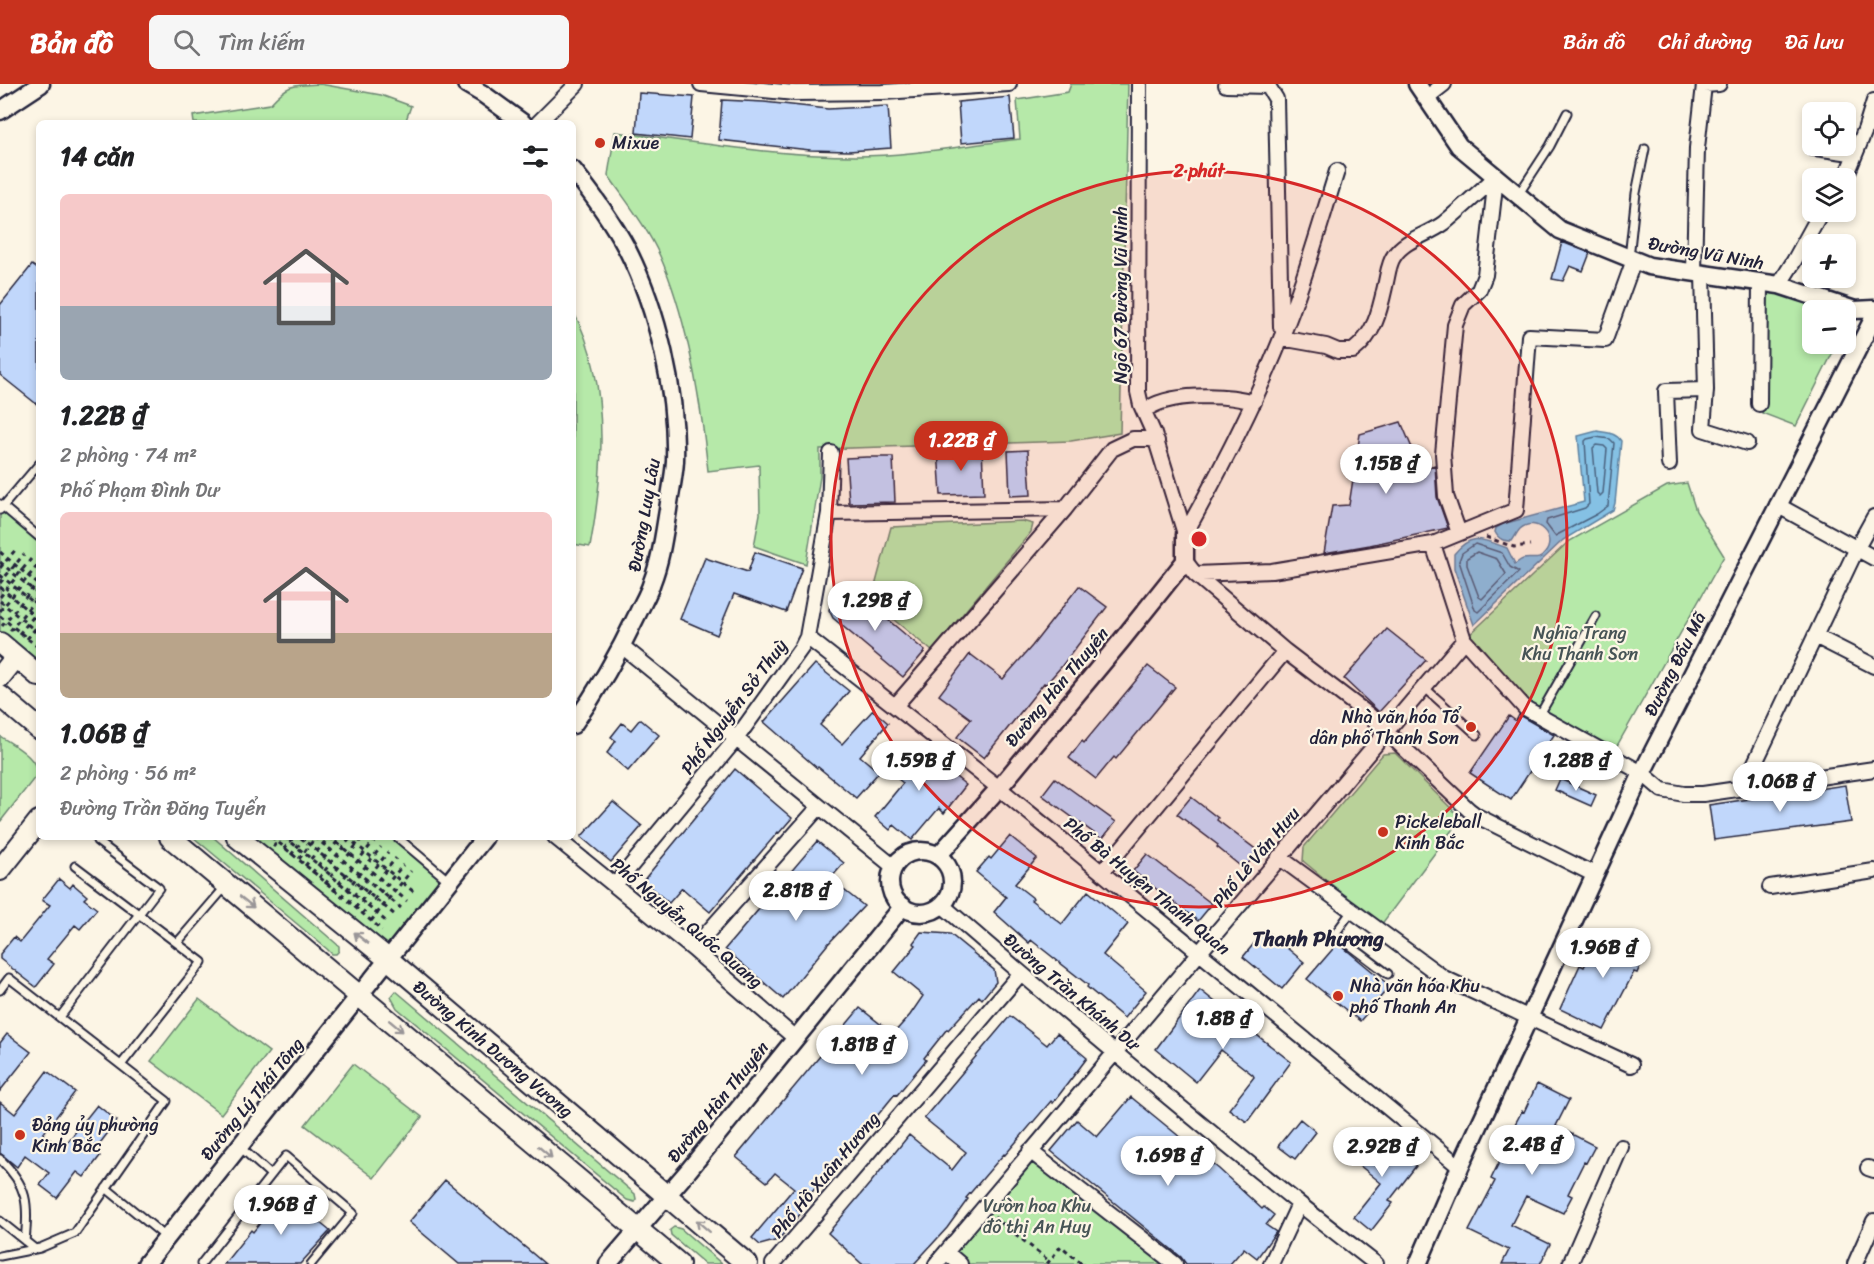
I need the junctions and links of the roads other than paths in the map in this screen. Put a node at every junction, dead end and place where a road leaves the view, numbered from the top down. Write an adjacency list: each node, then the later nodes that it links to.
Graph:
1 (41, 84): 13 (street)
2 (466, 84): 15 (street)
3 (578, 84): 16 (street)
4 (701, 84): 10 (street)
5 (1009, 84): 10 (street)
6 (1139, 84): 37 (street, Ngõ 67 Đường Vũ Ninh)
7 (1444, 84): 11 (street)
8 (1719, 84): 28 (street)
9 (1226, 85): 33 (street)
10 (837, 88)
11 (1422, 91): 24 (street, Đường Vũ Ninh)
12 (1874, 101): 17 (street)
13 (0, 111)
14 (1567, 113): 25 (lane)
15 (519, 120)
16 (541, 120)
17 (1869, 131): 20 (street)
18 (1645, 149): 27 (lane)
19 (1848, 156): 20 (lane)
20 (1854, 157): 21 (street)
21 (1849, 168)
22 (1338, 171): 33 (street)
23 (576, 174): 60 (street, Đường Luy Lâu)
24 (1496, 177): 25 (street, Đường Vũ Ninh); 33 (street); 48 (street)
25 (1518, 195): 27 (street, Đường Vũ Ninh)
26 (1815, 222): 30 (street)
27 (1632, 259): 28 (street, Đường Vũ Ninh); 48 (street)
28 (1698, 273): 29 (street, Đường Vũ Ninh); 34 (street)
29 (1760, 282): 30 (street, Đường Vũ Ninh); 36 (street)
30 (1779, 285): 31 (street, Đường Vũ Ninh)
31 (1874, 309)
32 (1874, 317): 43 (street, Đường Đấu Mã)
33 (1281, 338): 35 (street)
34 (1706, 390): 39 (street); 41 (street)
35 (1254, 402): 37 (street); 49 (street)
36 (1759, 404)
37 (1144, 411): 38 (street, Ngõ 67 Đường Vũ Ninh)
38 (1157, 441): 45 (street); 49 (street, Ngõ 67 Đường Vũ Ninh)
39 (1747, 443)
40 (831, 453): 46 (street, Phố Nguyễn Sở Thuỳ)
41 (1670, 464)
42 (36, 467): 44 (lane)
43 (1777, 506): 52 (street); 75 (street, Đường Đấu Mã)
44 (1, 507): 50 (lane)
45 (1065, 509): 46 (street); 67 (street)
46 (829, 513): 57 (street, Phố Nguyễn Sở Thuỳ)
47 (1874, 517): 52 (street)
48 (1463, 532): 51 (street)
49 (1185, 534): 54 (street)
50 (36, 535)
51 (1433, 544): 54 (street); 58 (street)
52 (1857, 549): 53 (street); 56 (street)
53 (1874, 558)
54 (1190, 568): 61 (street); 76 (street, Đường Hàn Thuyên)
55 (1596, 616): 68 (lane)
56 (1815, 636): 62 (street); 77 (street)
57 (807, 637): 67 (street, Phố Bà Huyện Thanh Quan); 73 (street, Phố Nguyễn Sở Thuỳ)
58 (1464, 640): 65 (street, Phố Lê Văn Hưu); 68 (street)
59 (14, 646): 63 (main road); 64 (main road)
60 (622, 646): 69 (street, Đường Luy Lâu); 73 (street)
61 (1285, 651): 71 (street); 92 (street)
62 (1874, 666)
63 (36, 672)
64 (0, 676)
65 (1424, 687): 71 (street, Phố Lê Văn Hưu); 72 (lane)
66 (0, 696): 70 (main road)
67 (896, 705): 76 (street, Phố Bà Huyện Thanh Quan)
68 (1539, 716): 75 (street)
69 (576, 721)
70 (36, 726)
71 (1386, 731): 87 (street, Phố Lê Văn Hưu); 93 (street)
72 (1477, 735)
73 (736, 739): 78 (street); 96 (street, Phố Nguyễn Sở Thuỳ)
74 (1874, 769): 77 (street)
75 (1642, 773): 77 (street); 93 (street, Đường Đấu Mã)
76 (999, 788): 86 (street, Đường Hàn Thuyên); 92 (street, Phố Bà Huyện Thanh Quan)
77 (1743, 788)
78 (819, 807): 89 (street); 103 (street)
79 (36, 825): 90 (main road)
80 (174, 840): 95 (main road)
81 (241, 840): 105 (main road, Đường Kinh Dương Vương, one-way to 81)
82 (401, 840): 94 (lane)
83 (483, 840): 94 (street)
84 (559, 840): 96 (street, Phố Nguyễn Quốc Quang)
85 (97, 841): 101 (lane)
86 (938, 856): 89 (street); 98 (street)
87 (1279, 857): 100 (street); 104 (street, Phố Lê Văn Hưu)
88 (75, 866): 101 (lane)
89 (894, 867): 99 (street)
90 (0, 870)
91 (1874, 871): 97 (street)
92 (1102, 872): 104 (street, Phố Bà Huyện Thanh Quan)
93 (1595, 875): 111 (street, Đường Đấu Mã)
94 (449, 881): 105 (street)
95 (226, 885): 102 (lane); 109 (main road, one-way to 109)
96 (615, 885): 103 (street, Phố Nguyễn Quốc Quang)
97 (1770, 887)
98 (942, 905): 99 (street); 106 (street, Đường Trần Khánh Dư)
99 (903, 906): 112 (street, Đường Hàn Thuyên)
100 (1351, 912): 107 (lane); 111 (street)
101 (138, 914): 102 (lane); 110 (lane)
102 (177, 943): 114 (lane)
103 (693, 949): 112 (street, Phố Nguyễn Quốc Quang)
104 (1200, 953): 113 (street, Phố Lê Văn Hưu); 120 (street, Phố Bà Huyện Thanh Quan)
105 (388, 959): 109 (street, Đường Lý Thái Tông); 123 (main road, Đường Kinh Dương Vương)
106 (1021, 973): 113 (street, Đường Trần Khánh Dư); 139 (street, Phố Hồ Xuân Hương)
107 (1388, 974)
108 (0, 990): 110 (lane)
109 (360, 996): 116 (street, Đường Lý Thái Tông); 127 (main road, one-way to 127)
110 (60, 1017): 114 (lane)
111 (1529, 1019): 115 (street); 120 (street, Đường Đấu Mã)
112 (795, 1038): 123 (street, Đường Hàn Thuyên)
113 (1116, 1054): 118 (street, Phố Lê Văn Hưu); 124 (street, Đường Trần Khánh Dư)
114 (121, 1065): 122 (lane)
115 (1631, 1065)
116 (238, 1145): 121 (lane); 128 (street, Đường Lý Thái Tông)
117 (1621, 1147): 146 (street)
118 (1030, 1151): 131 (street, Phố Lê Văn Hưu); 142 (street)
119 (0, 1159): 129 (lane)
120 (1460, 1167): 145 (street, Đường Đấu Mã)
121 (271, 1175): 134 (lane); 135 (lane)
122 (106, 1188): 128 (lane); 130 (lane)
123 (667, 1195): 127 (street, Đường Hàn Thuyên); 138 (main road, Đường Kinh Dương Vương, one-way to 123)
124 (1299, 1204): 143 (street); 144 (street, Đường Trần Khánh Dư)
125 (0, 1221): 129 (lane)
126 (1874, 1221): 147 (street)
127 (638, 1229): 136 (street, Đường Hàn Thuyên); 137 (main road)
128 (167, 1238): 133 (street, Đường Lý Thái Tông)
129 (26, 1241): 130 (lane)
130 (35, 1249): 132 (lane)
131 (946, 1252): 140 (street, Phố Lê Văn Hưu); 141 (street)
132 (0, 1256)
133 (146, 1264)
134 (201, 1264)
135 (311, 1264)
136 (608, 1264)
137 (679, 1264)
138 (747, 1264)
139 (773, 1264)
140 (936, 1264)
141 (960, 1264)
142 (1175, 1264)
143 (1271, 1264)
144 (1376, 1264)
145 (1418, 1264)
146 (1570, 1264)
147 (1855, 1264)

